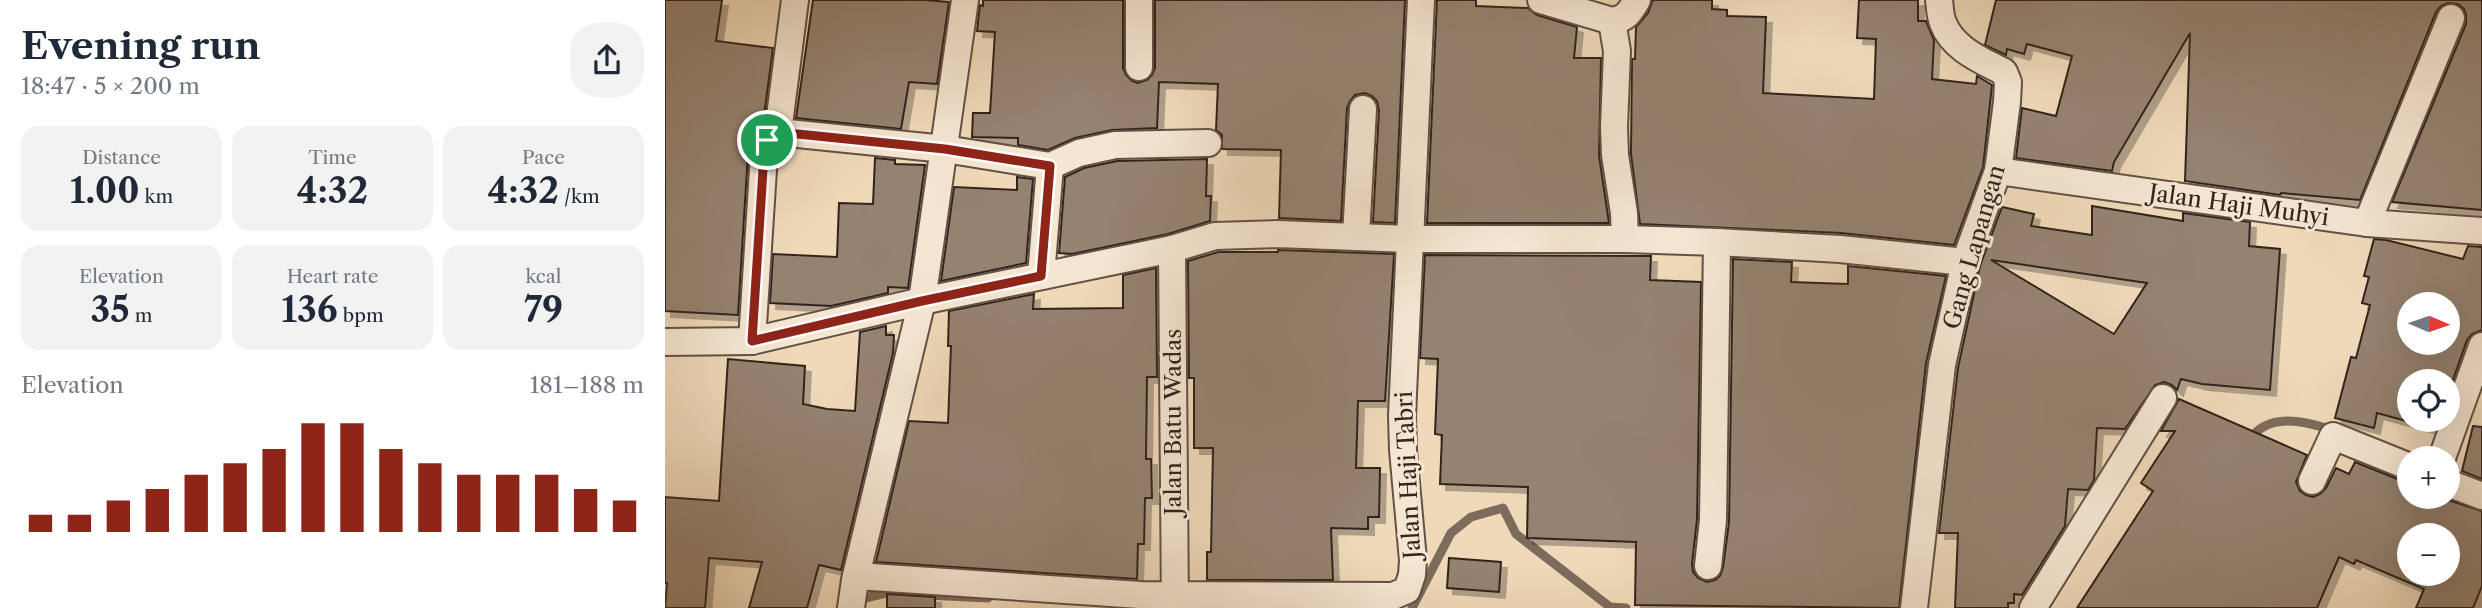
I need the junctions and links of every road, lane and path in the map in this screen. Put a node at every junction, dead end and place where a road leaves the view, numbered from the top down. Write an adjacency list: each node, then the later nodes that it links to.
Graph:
1 (795, 0): 12 (street)
2 (965, 0): 14 (street)
3 (1139, 0): 10 (street)
4 (1421, 0): 20 (street)
5 (1541, 0): 9 (street)
6 (1637, 0): 9 (street)
7 (1939, 0): 16 (street, Gang Lapangan)
8 (2451, 18): 17 (street)
9 (1612, 21): 21 (street)
10 (1139, 67)
11 (1363, 109): 19 (street)
12 (778, 132): 14 (street); 27 (street)
13 (1208, 143): 15 (street)
14 (945, 149): 15 (street); 26 (street)
15 (1050, 166): 25 (street)
16 (1998, 171): 17 (street, Jalan Haji Muhyi); 24 (street, Gang Lapangan)
17 (2367, 223): 18 (street, Jalan Haji Muhyi)
18 (2482, 231)
19 (1356, 237): 20 (street); 23 (street)
20 (1409, 239): 21 (street); 38 (street, Jalan Haji Tabri)
21 (1625, 239): 22 (street)
22 (1717, 242): 24 (street); 36 (street)
23 (1173, 248): 25 (street); 38 (street, Jalan Batu Wadas)
24 (1965, 262): 40 (street, Gang Lapangan)
25 (1041, 276): 26 (street)
26 (922, 301): 27 (street); 37 (street)
27 (752, 341): 28 (street)
28 (665, 342)
29 (2482, 346): 31 (street)
30 (2163, 398): 41 (street)
31 (2446, 446)
32 (2397, 462): 33 (street)
33 (2312, 481)
34 (2460, 488): 35 (street)
35 (2482, 496)
36 (1708, 566)
37 (856, 578): 38 (street); 39 (street)
38 (1175, 602)
39 (851, 608)
40 (1914, 608)
41 (2033, 608)

